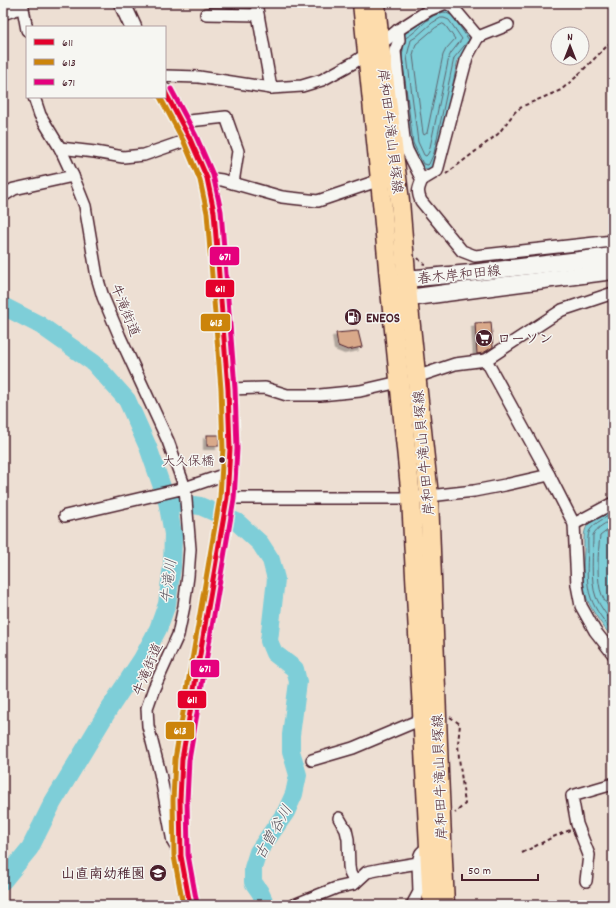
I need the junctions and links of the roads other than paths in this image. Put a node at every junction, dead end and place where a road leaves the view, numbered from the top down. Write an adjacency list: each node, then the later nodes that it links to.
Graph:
1 (122, 3): 12 (street)
2 (256, 3): 9 (street)
3 (362, 3): 15 (main road, 岸和田牛滝山貝塚線)
4 (376, 3): 15 (main road, 岸和田牛滝山貝塚線)
5 (446, 3): 13 (street); 14 (street)
6 (22, 5): 7 (street); 11 (street)
7 (3, 14)
8 (206, 14): 9 (street)
9 (258, 15): 17 (street)
10 (508, 25): 14 (street)
11 (26, 26)
12 (133, 26)
13 (398, 30): 15 (street); 26 (street)
14 (478, 37): 26 (street)
15 (374, 50): 17 (street); 25 (main road, 岸和田牛滝山貝塚線); 30 (main road, 岸和田牛滝山貝塚線)
16 (166, 76): 17 (street)
17 (271, 88)
18 (166, 94): 20 (street)
19 (34, 98): 22 (street, 牛滝街道)
20 (180, 122): 21 (street); 27 (street)
21 (190, 140): 22 (street); 24 (street)
22 (60, 148): 23 (street, 牛滝街道)
23 (73, 176): 28 (street); 44 (street, 牛滝街道)
24 (207, 178): 27 (street); 41 (street)
25 (380, 180): 27 (street); 35 (main road, 岸和田牛滝山貝塚線)
26 (422, 180): 29 (street)
27 (233, 183)
28 (3, 196)
29 (418, 196): 30 (street); 31 (street)
30 (400, 201): 34 (main road, 岸和田牛滝山貝塚線)
31 (613, 241)
32 (613, 256): 34 (street, 春木岸和田線)
33 (613, 271): 37 (street, 春木岸和田線)
34 (406, 279): 35 (street, 春木岸和田線); 37 (main road, 岸和田牛滝山貝塚線)
35 (390, 290): 37 (street, 春木岸和田線); 40 (main road, 岸和田牛滝山貝塚線)
36 (613, 293): 38 (street)
37 (408, 298): 39 (main road, 岸和田牛滝山貝塚線)
38 (486, 360): 39 (street); 43 (street)
39 (416, 377): 45 (main road, 岸和田牛滝山貝塚線)
40 (399, 382): 41 (street); 46 (main road, 岸和田牛滝山貝塚線)
41 (228, 388): 42 (street)
42 (229, 473): 44 (street); 47 (street)
43 (550, 475): 45 (street); 50 (street)
44 (183, 489): 49 (street); 55 (street, 牛滝街道)
45 (429, 496): 46 (street); 65 (main road, 岸和田牛滝山貝塚線)
46 (410, 498): 47 (street); 52 (main road, 岸和田牛滝山貝塚線)
47 (226, 503): 55 (street)
48 (613, 503): 50 (street)
49 (65, 516)
50 (574, 524): 51 (street)
51 (613, 654)
52 (422, 719): 53 (street); 57 (main road, 岸和田牛滝山貝塚線)
53 (312, 760)
54 (613, 784): 59 (street)
55 (172, 800): 61 (street)
56 (339, 818): 60 (street)
57 (429, 847): 58 (street); 64 (main road, 岸和田牛滝山貝塚線)
58 (418, 863): 60 (street); 63 (street)
59 (586, 881)
60 (355, 883): 62 (street)
61 (190, 905)
62 (294, 905)
63 (412, 905)
64 (432, 905)
65 (445, 905)

